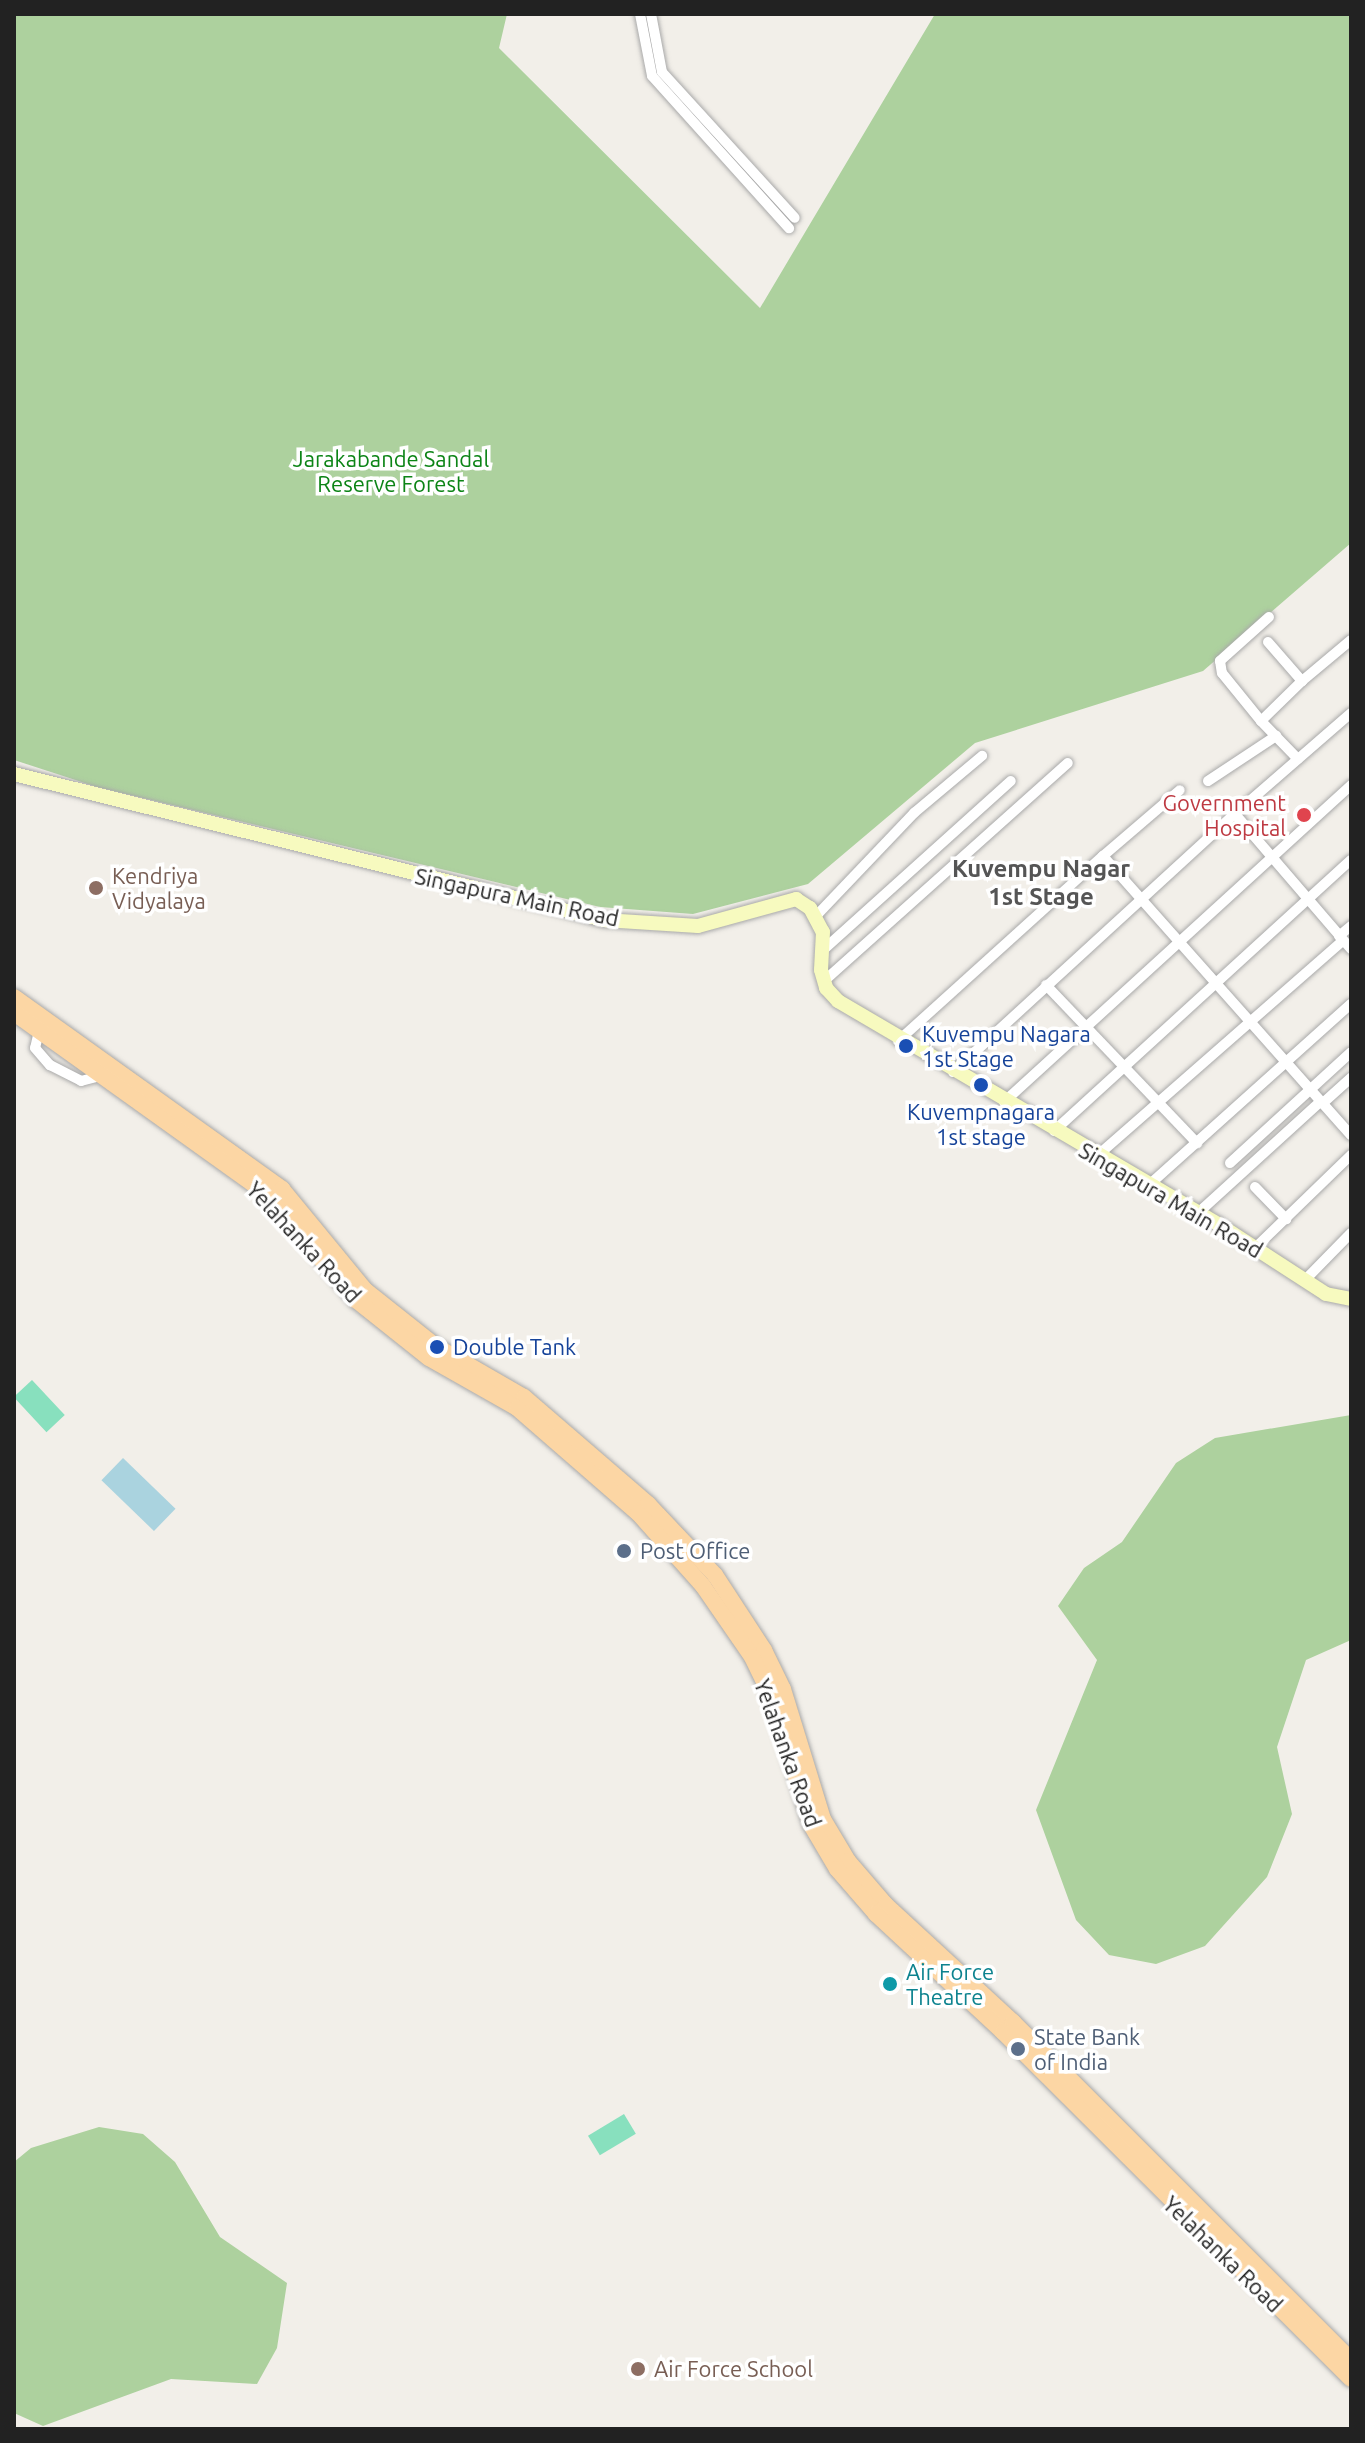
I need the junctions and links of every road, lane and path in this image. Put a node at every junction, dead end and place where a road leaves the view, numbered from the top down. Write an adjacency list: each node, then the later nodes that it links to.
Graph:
1 (640, 14): 4 (street)
2 (651, 14): 3 (street)
3 (795, 218)
4 (789, 228)
5 (1269, 617): 10 (street)
6 (1351, 640): 8 (street)
7 (1268, 642): 8 (street)
8 (1302, 681): 10 (street)
9 (1351, 713): 13 (street)
10 (1261, 721): 11 (street)
11 (1276, 736): 13 (street); 17 (street)
12 (982, 756): 26 (street)
13 (1298, 759): 20 (street)
14 (1068, 763): 31 (street)
15 (14, 774): 26 (street, Singapura Main Road)
16 (1011, 781): 30 (street)
17 (1208, 781)
18 (1351, 785): 22 (street)
19 (1180, 790): 21 (street)
20 (1235, 814): 22 (street); 24 (street)
21 (1103, 856): 24 (street); 39 (street)
22 (1269, 857): 25 (street); 28 (street)
23 (1351, 860): 25 (street)
24 (1142, 895): 28 (street); 33 (street)
25 (1309, 902): 29 (street); 32 (street)
26 (815, 917): 30 (street)
27 (1351, 926): 29 (street)
28 (1179, 938): 32 (street); 38 (street)
29 (1345, 942): 37 (street)
30 (822, 951): 31 (street)
31 (824, 981): 39 (street, Singapura Main Road)
32 (1215, 981): 37 (street); 42 (street)
33 (1046, 985): 38 (street); 43 (street)
34 (14, 997): 63 (main road, Yelahanka Road)
35 (1351, 1004): 41 (street)
36 (14, 1013): 64 (main road, Yelahanka Road)
37 (1250, 1022): 41 (street); 48 (street)
38 (1086, 1025): 42 (street); 46 (street)
39 (898, 1041): 43 (street, Singapura Main Road)
40 (1351, 1052): 45 (street)
41 (1286, 1064): 45 (street); 51 (street)
42 (1124, 1066): 48 (street); 49 (street)
43 (953, 1073): 46 (street, Singapura Main Road)
44 (1351, 1078): 47 (street)
45 (1310, 1089): 47 (street); 54 (street)
46 (1003, 1102): 49 (street, Singapura Main Road)
47 (1322, 1102): 50 (street); 57 (street)
48 (1158, 1103): 51 (street); 53 (street)
49 (1054, 1131): 53 (street, Singapura Main Road)
50 (1351, 1135)
51 (1197, 1143): 55 (street)
52 (1351, 1155): 58 (street)
53 (1097, 1156): 55 (street, Singapura Main Road)
54 (1230, 1163)
55 (1149, 1185): 57 (street, Singapura Main Road)
56 (1255, 1187): 58 (street)
57 (1198, 1213): 60 (street, Singapura Main Road)
58 (1286, 1219): 60 (street)
59 (1351, 1233): 61 (street)
60 (1255, 1248): 61 (street, Singapura Main Road)
61 (1305, 1280): 62 (street, Singapura Main Road)
62 (1351, 1299)
63 (1351, 2360)
64 (1351, 2379)

